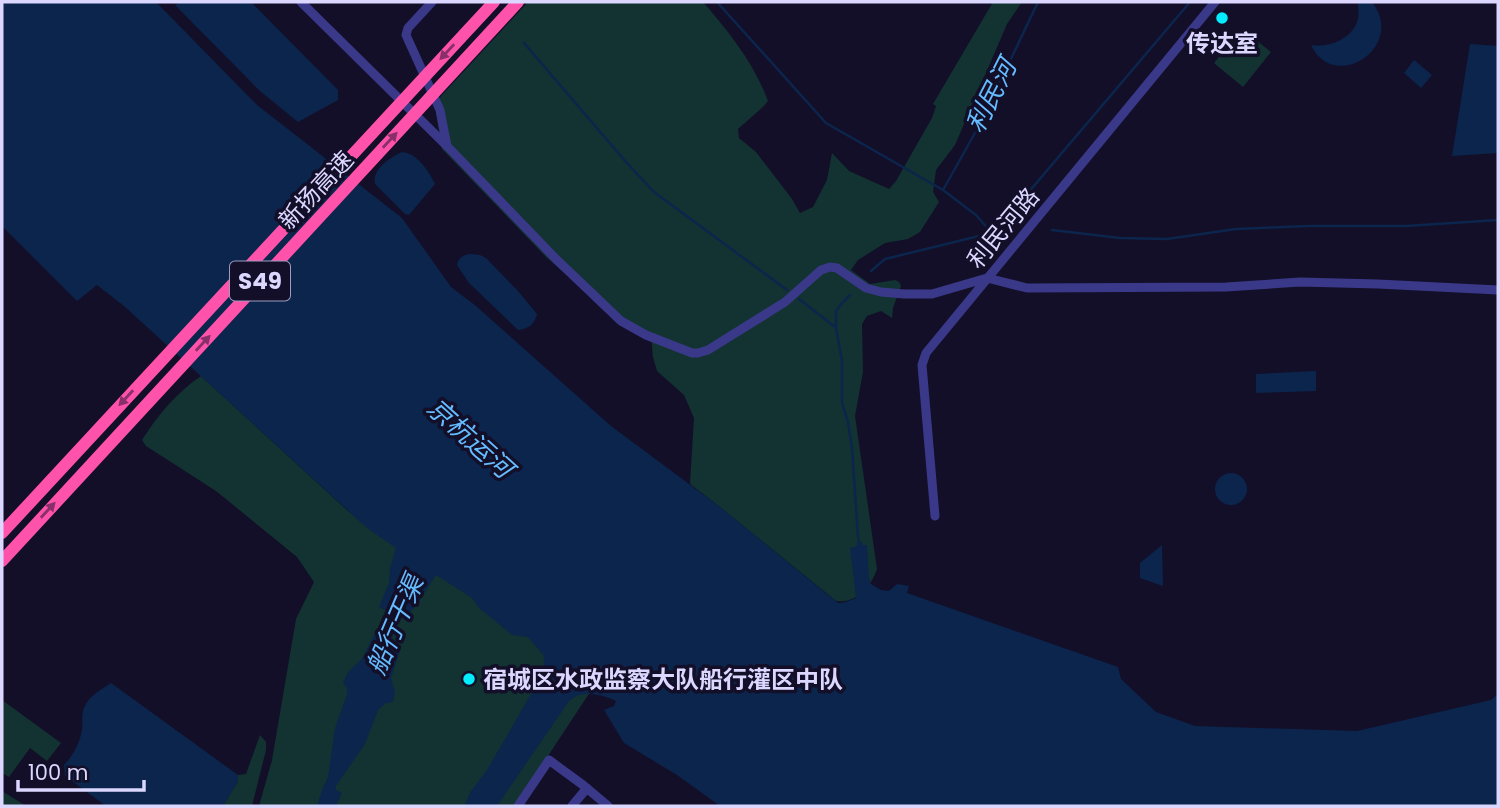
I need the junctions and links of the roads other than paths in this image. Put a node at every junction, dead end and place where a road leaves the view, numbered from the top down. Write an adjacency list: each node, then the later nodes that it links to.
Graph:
1 (301, 2): 6 (street)
2 (432, 2): 6 (street)
3 (494, 2): 10 (highway, 新扬高速 / S49, one-way to 10)
4 (518, 2): 11 (highway, 新扬高速 / S49, one-way to 4)
5 (1215, 2): 7 (street, 利民河路)
6 (447, 146): 7 (street)
7 (987, 278): 8 (street); 9 (street, 利民河路)
8 (1498, 290)
9 (935, 516)
10 (2, 533)
11 (2, 561)
12 (587, 788): 13 (street); 14 (street); 15 (street)
13 (518, 806)
14 (572, 806)
15 (608, 806)

